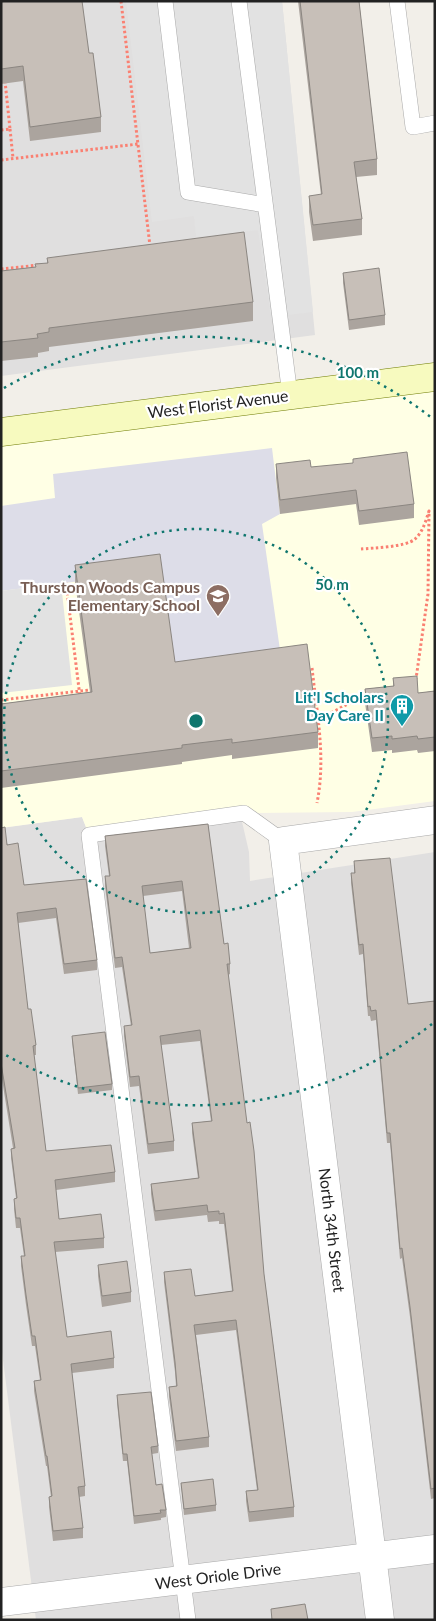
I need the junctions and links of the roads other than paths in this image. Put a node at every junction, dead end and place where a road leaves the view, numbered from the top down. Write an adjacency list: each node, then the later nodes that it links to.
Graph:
1 (166, 1): 5 (lane)
2 (239, 1): 5 (lane)
3 (397, 1): 4 (lane)
4 (435, 123)
5 (265, 205): 7 (lane)
6 (435, 376): 7 (street, West Florist Avenue)
7 (290, 395): 8 (street, West Florist Avenue)
8 (1, 432)
9 (435, 820): 10 (street)
10 (283, 841): 12 (street, North 34th Street); 13 (lane)
11 (435, 1549): 12 (street, West Oriole Drive)
12 (372, 1557): 13 (street, West Oriole Drive); 16 (street, North 34th Street)
13 (183, 1580): 14 (street, West Oriole Drive); 15 (lane)
14 (1, 1602)
15 (188, 1620)
16 (380, 1620)

